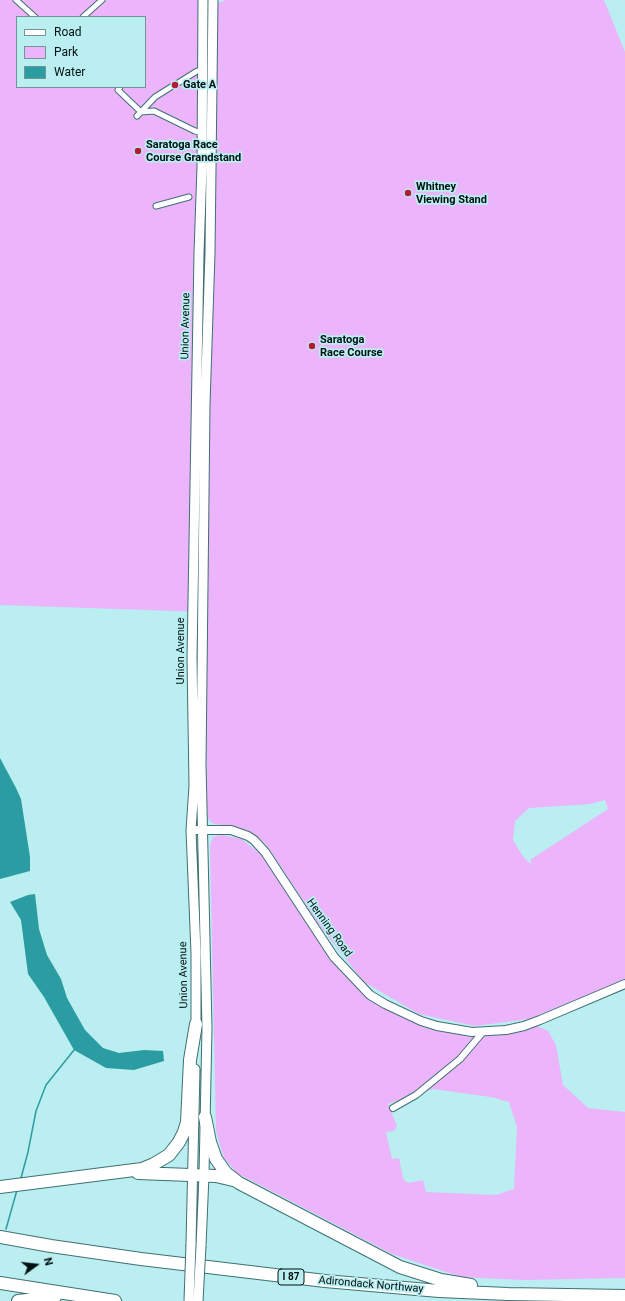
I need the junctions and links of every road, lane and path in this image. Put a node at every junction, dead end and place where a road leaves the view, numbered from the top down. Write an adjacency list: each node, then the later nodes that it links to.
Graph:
1 (16, 0): 5 (street)
2 (102, 0): 6 (street)
3 (203, 0): 7 (main road, Union Avenue)
4 (213, 0): 7 (main road, Union Avenue)
5 (34, 16)
6 (84, 16)
7 (208, 71): 8 (street); 13 (main road, Union Avenue); 17 (main road, Union Avenue)
8 (178, 83)
9 (171, 87): 11 (street)
10 (118, 88): 11 (street)
11 (141, 112): 12 (street); 13 (street)
12 (137, 116)
13 (202, 133): 16 (main road, Union Avenue)
14 (189, 197): 15 (street)
15 (156, 206)
16 (191, 830): 17 (street, Henning Road); 19 (main road, Union Avenue)
17 (202, 830): 20 (street, Henning Road); 22 (main road, Union Avenue)
18 (625, 984): 20 (street, Henning Road)
19 (196, 1024): 23 (highway); 24 (main road, Union Avenue)
20 (483, 1032): 21 (street)
21 (393, 1108)
22 (205, 1117): 24 (main road, Union Avenue); 25 (highway)
23 (112, 1173): 24 (highway); 26 (highway)
24 (199, 1175): 25 (highway); 34 (main road, Union Avenue, bridge); 35 (main road, Union Avenue, bridge)
25 (239, 1183): 29 (highway)
26 (0, 1187)
27 (0, 1237): 29 (highway, Adirondack Northway / I 87)
28 (0, 1283): 31 (highway)
29 (584, 1296): 30 (highway, Adirondack Northway / I 87)
30 (625, 1296)
31 (88, 1297): 32 (highway); 33 (highway)
32 (18, 1301)
33 (115, 1301)
34 (189, 1301)
35 (198, 1301)

